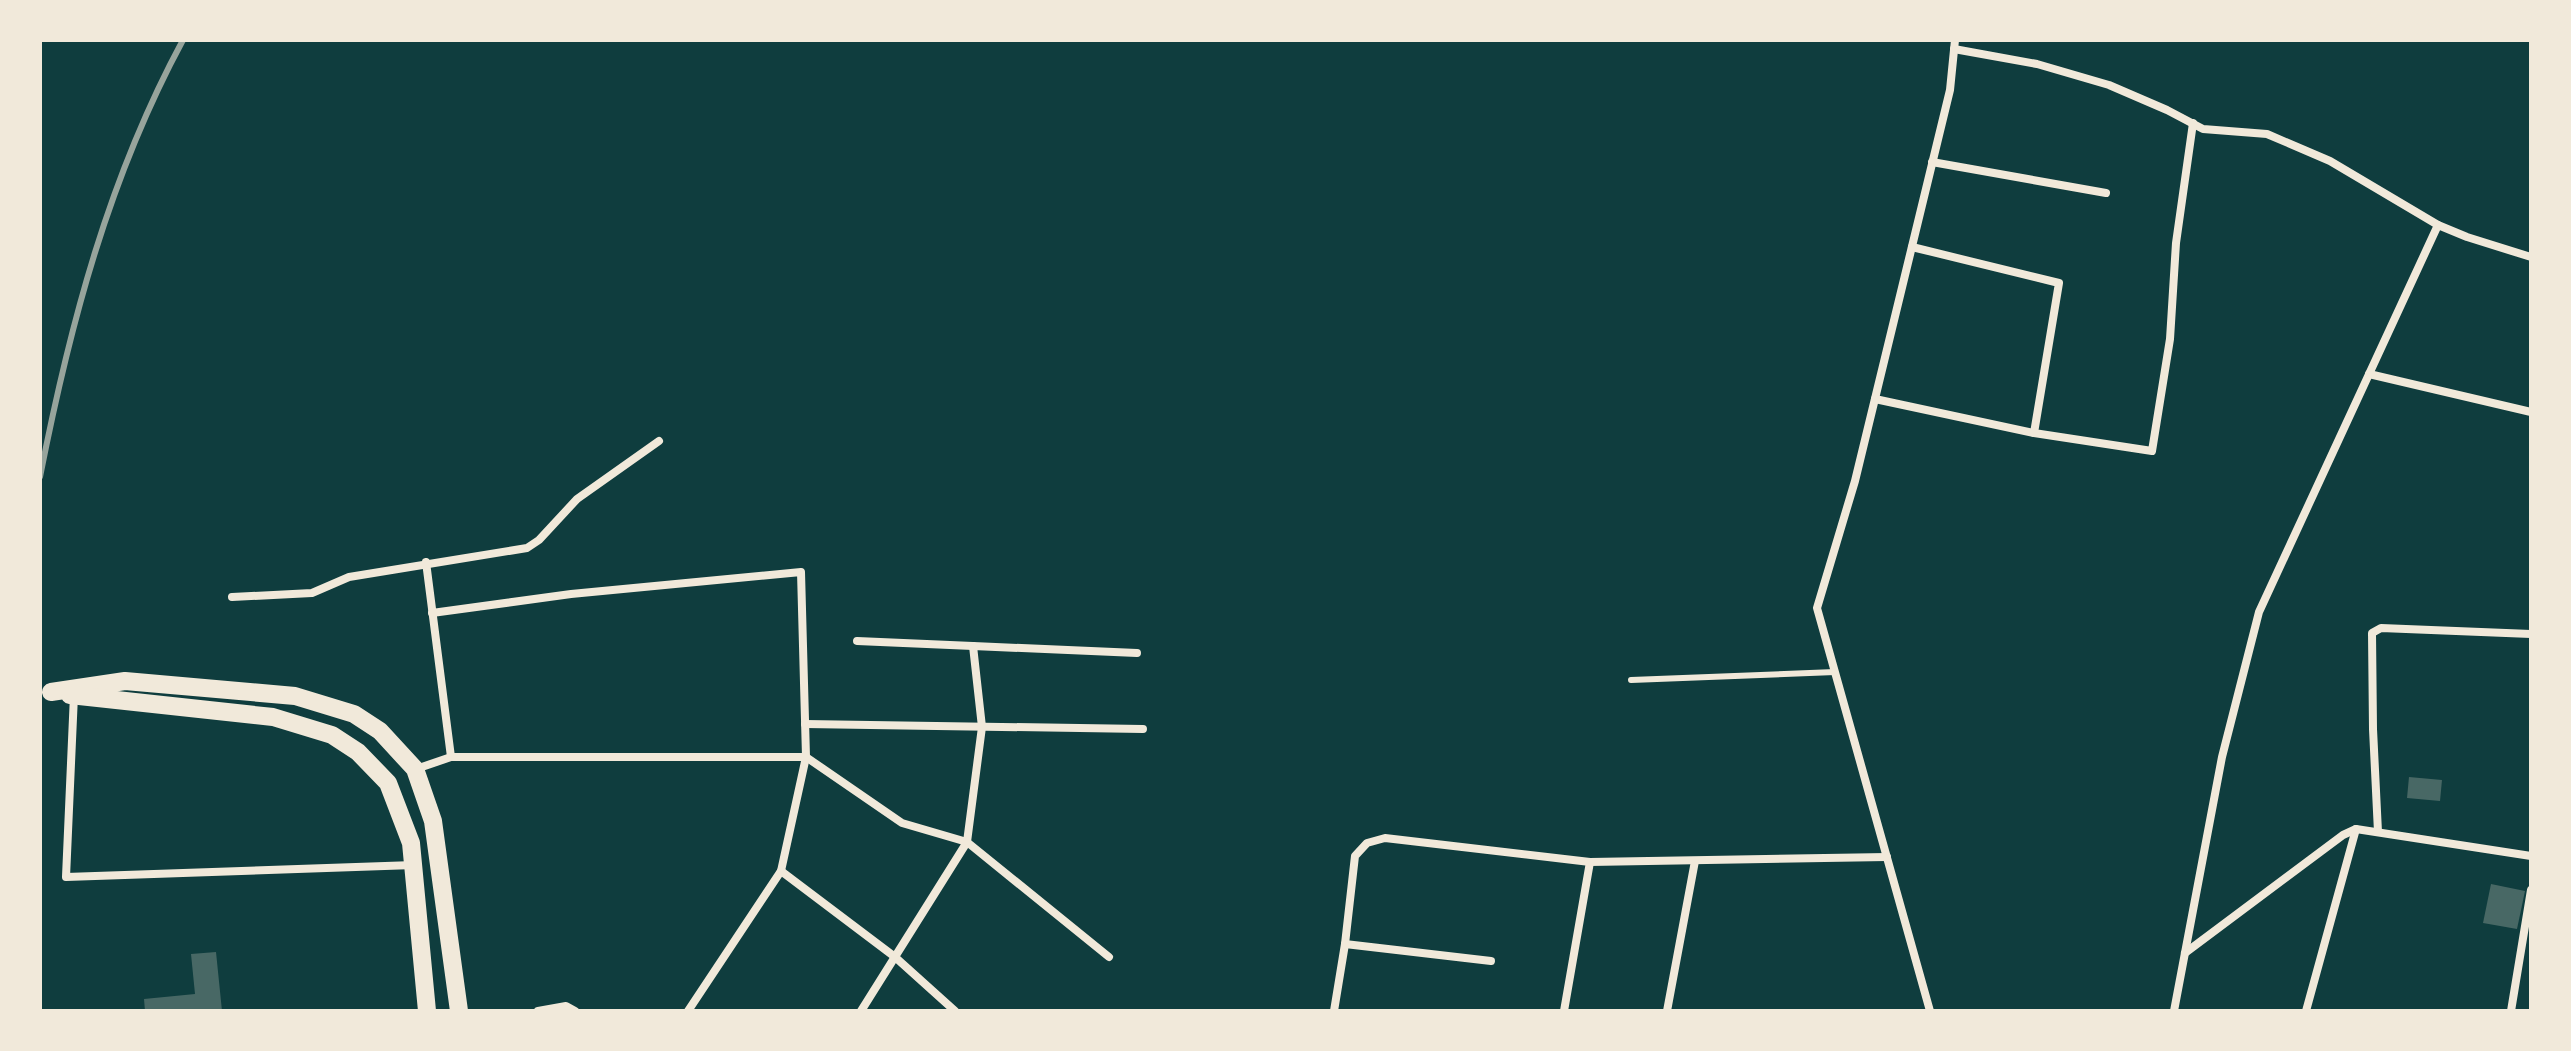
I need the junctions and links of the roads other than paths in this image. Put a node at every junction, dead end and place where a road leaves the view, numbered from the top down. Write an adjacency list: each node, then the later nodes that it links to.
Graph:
1 (1954, 44): 2 (street); 3 (street)
2 (2193, 123): 5 (street); 11 (street)
3 (1932, 162): 4 (street); 6 (street)
4 (2106, 193)
5 (2438, 225): 7 (street); 8 (street)
6 (1912, 247): 9 (street); 11 (street)
7 (2531, 257)
8 (2369, 374): 10 (street); 42 (street)
9 (1875, 399): 11 (street); 20 (street)
10 (2531, 412)
11 (2034, 433)
12 (659, 441): 13 (street)
13 (426, 562): 14 (street); 15 (street)
14 (232, 597)
15 (432, 613): 23 (street); 26 (street)
16 (2531, 634): 32 (street)
17 (857, 641): 18 (street)
18 (973, 646): 19 (street); 24 (street)
19 (1137, 653)
20 (1835, 672): 21 (lane); 35 (street)
21 (1631, 680)
22 (74, 695): 28 (main road); 30 (main road); 38 (street)
23 (805, 724): 24 (street); 27 (street)
24 (982, 727): 25 (street); 33 (street)
25 (1143, 729)
26 (451, 757): 27 (street); 28 (street)
27 (806, 757): 33 (street); 39 (street)
28 (415, 769): 29 (main road)
29 (429, 810): 30 (main road); 47 (main road)
30 (402, 819): 38 (main road)
31 (2356, 829): 32 (street); 42 (street); 58 (street)
32 (2378, 832): 34 (street)
33 (967, 842): 43 (street); 44 (street)
34 (2531, 856)
35 (1887, 857): 36 (street); 56 (street)
36 (1695, 861): 37 (street); 55 (street)
37 (1590, 862): 41 (street); 54 (street)
38 (414, 865): 46 (main road)
39 (781, 871): 43 (street); 50 (street)
40 (2531, 890): 59 (street)
41 (1345, 944): 45 (street); 53 (street)
42 (2185, 953): 57 (street)
43 (895, 957): 51 (street); 52 (street)
44 (1109, 957)
45 (1491, 961)
46 (427, 1011)
47 (459, 1011)
48 (538, 1011): 49 (street)
49 (575, 1011)
50 (688, 1011)
51 (861, 1011)
52 (955, 1011)
53 (1334, 1011)
54 (1564, 1011)
55 (1667, 1011)
56 (1930, 1011)
57 (2174, 1011)
58 (2306, 1011)
59 (2511, 1011)

